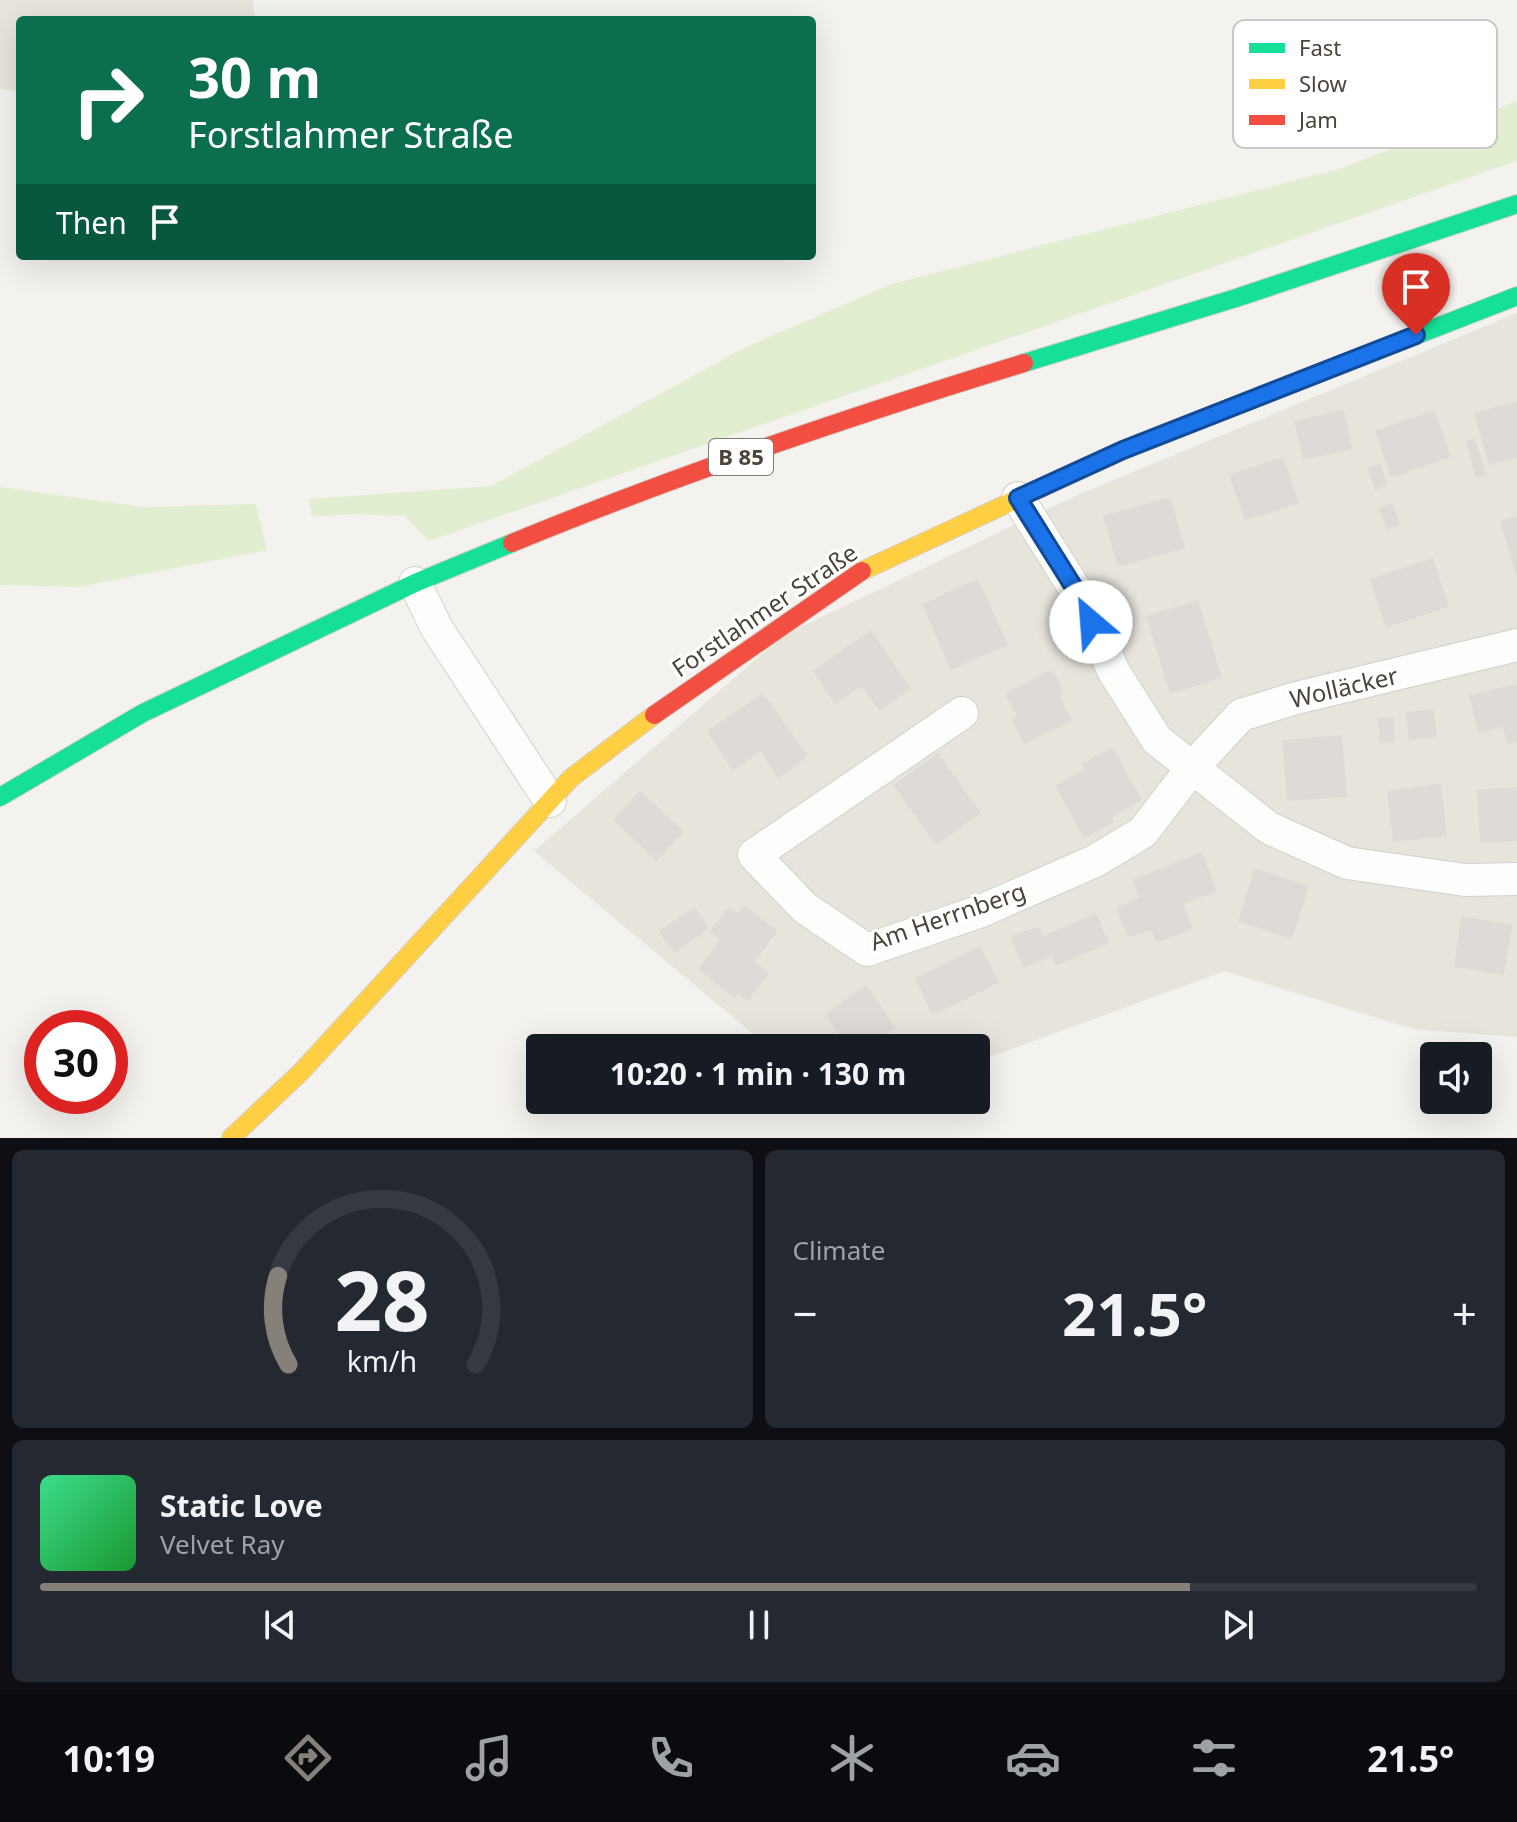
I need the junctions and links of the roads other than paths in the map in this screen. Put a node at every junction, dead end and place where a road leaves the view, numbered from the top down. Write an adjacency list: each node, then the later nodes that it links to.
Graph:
1 (1517, 204): 4 (main road, B 85)
2 (1517, 296): 3 (main road, Forstlahmer Straße)
3 (1018, 498): 7 (street); 9 (main road, Forstlahmer Straße)
4 (415, 583): 8 (main road, B 85); 9 (street)
5 (1517, 645): 7 (street, Wolläcker)
6 (962, 713): 7 (street, Am Herrnberg)
7 (1192, 768): 10 (street)
8 (0, 797)
9 (550, 801): 11 (main road, Forstlahmer Straße)
10 (1517, 879)
11 (231, 1138)

